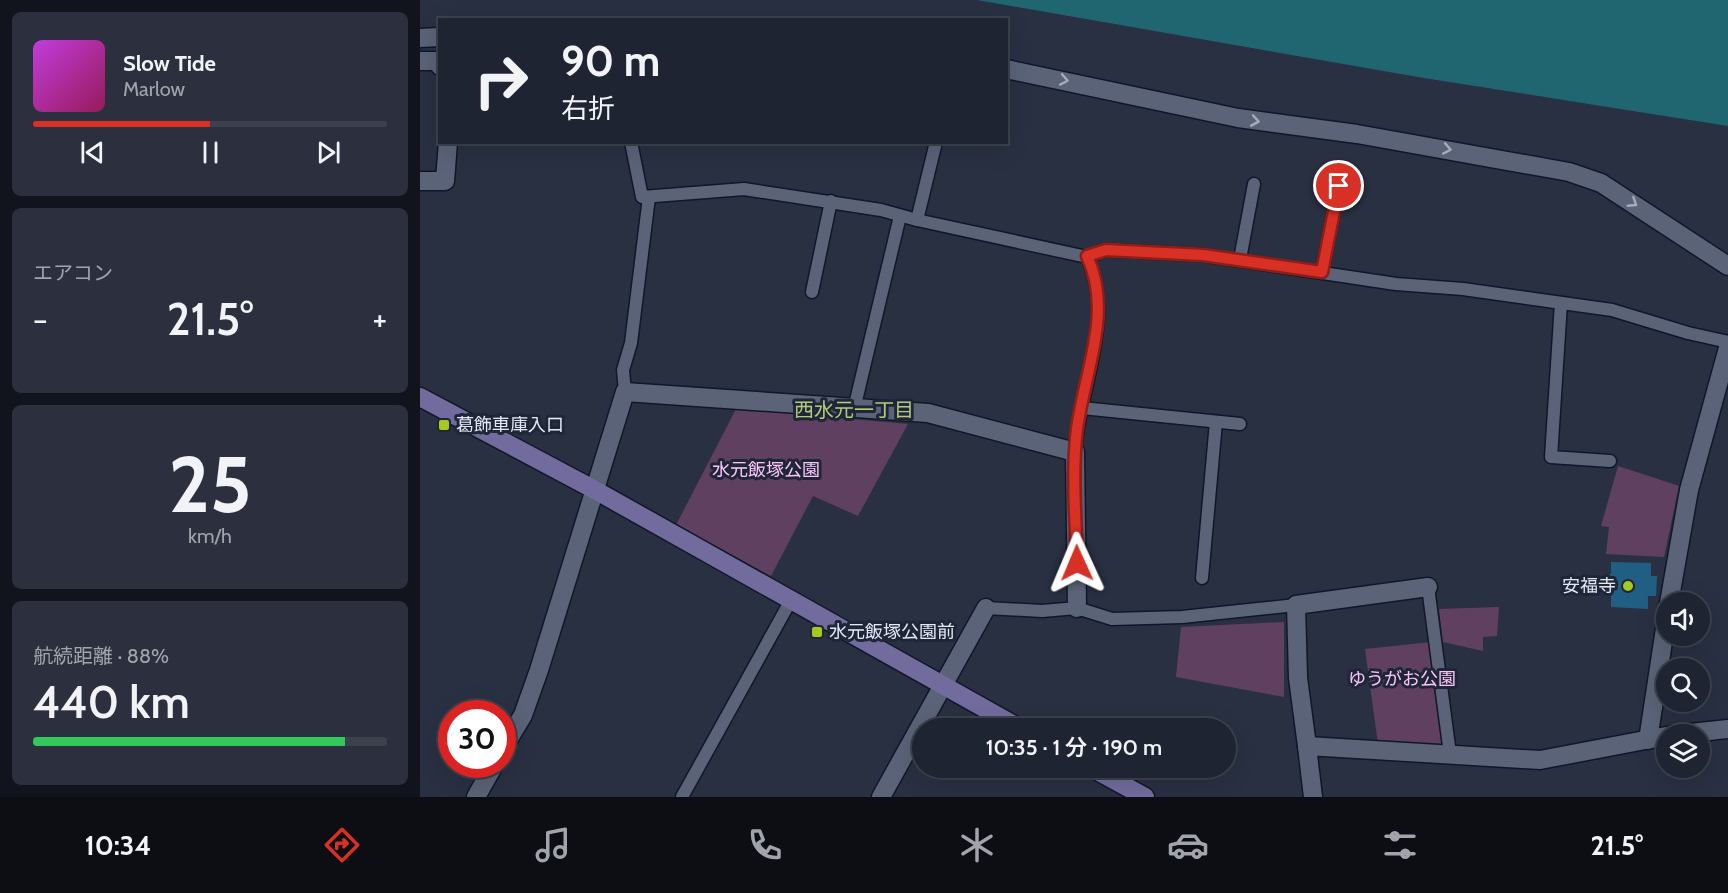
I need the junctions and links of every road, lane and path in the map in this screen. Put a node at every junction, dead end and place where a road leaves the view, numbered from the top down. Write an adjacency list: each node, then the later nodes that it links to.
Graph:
1 (438, 37): 2 (street)
2 (420, 38)
3 (420, 61): 4 (street)
4 (438, 61)
5 (1008, 69): 18 (street, one-way to 18)
6 (448, 144): 9 (street)
7 (631, 144): 12 (lane)
8 (936, 144): 15 (lane)
9 (420, 181)
10 (1254, 184): 17 (lane)
11 (1339, 186): 19 (lane)
12 (649, 197): 13 (lane); 24 (lane)
13 (831, 201): 14 (lane); 20 (lane)
14 (900, 216): 15 (lane); 27 (lane)
15 (917, 220): 16 (lane)
16 (1087, 256): 17 (lane); 26 (lane)
17 (1240, 260): 19 (lane)
18 (1728, 266)
19 (1322, 272): 21 (lane)
20 (812, 292)
21 (1562, 303): 22 (lane); 31 (lane)
22 (1728, 342)
23 (1728, 348): 35 (street)
24 (625, 392): 27 (street); 32 (street)
25 (420, 397): 32 (street)
26 (1082, 408): 28 (lane); 30 (lane)
27 (854, 409): 30 (street)
28 (1216, 422): 29 (lane); 33 (lane)
29 (1240, 424)
30 (1075, 452): 39 (street)
31 (1610, 461)
32 (595, 490): 36 (street); 43 (street)
33 (1202, 578)
34 (1428, 587): 37 (street); 49 (lane)
35 (1672, 592)
36 (790, 600): 41 (street); 54 (lane)
37 (1296, 605): 39 (lane); 48 (street)
38 (986, 608): 39 (lane); 41 (street)
39 (1077, 608)
40 (1662, 646): 47 (street)
41 (943, 686): 42 (street); 55 (street)
42 (1001, 718)
43 (516, 727)
44 (1728, 729): 45 (street)
45 (1710, 731)
46 (1656, 738): 47 (street)
47 (1648, 740): 49 (street)
48 (1307, 746): 49 (street); 57 (street)
49 (1449, 754)
50 (487, 778): 53 (street)
51 (1106, 778): 52 (street)
52 (1126, 792): 56 (street)
53 (476, 797)
54 (682, 797)
55 (881, 797)
56 (1145, 797)
57 (1313, 797)

